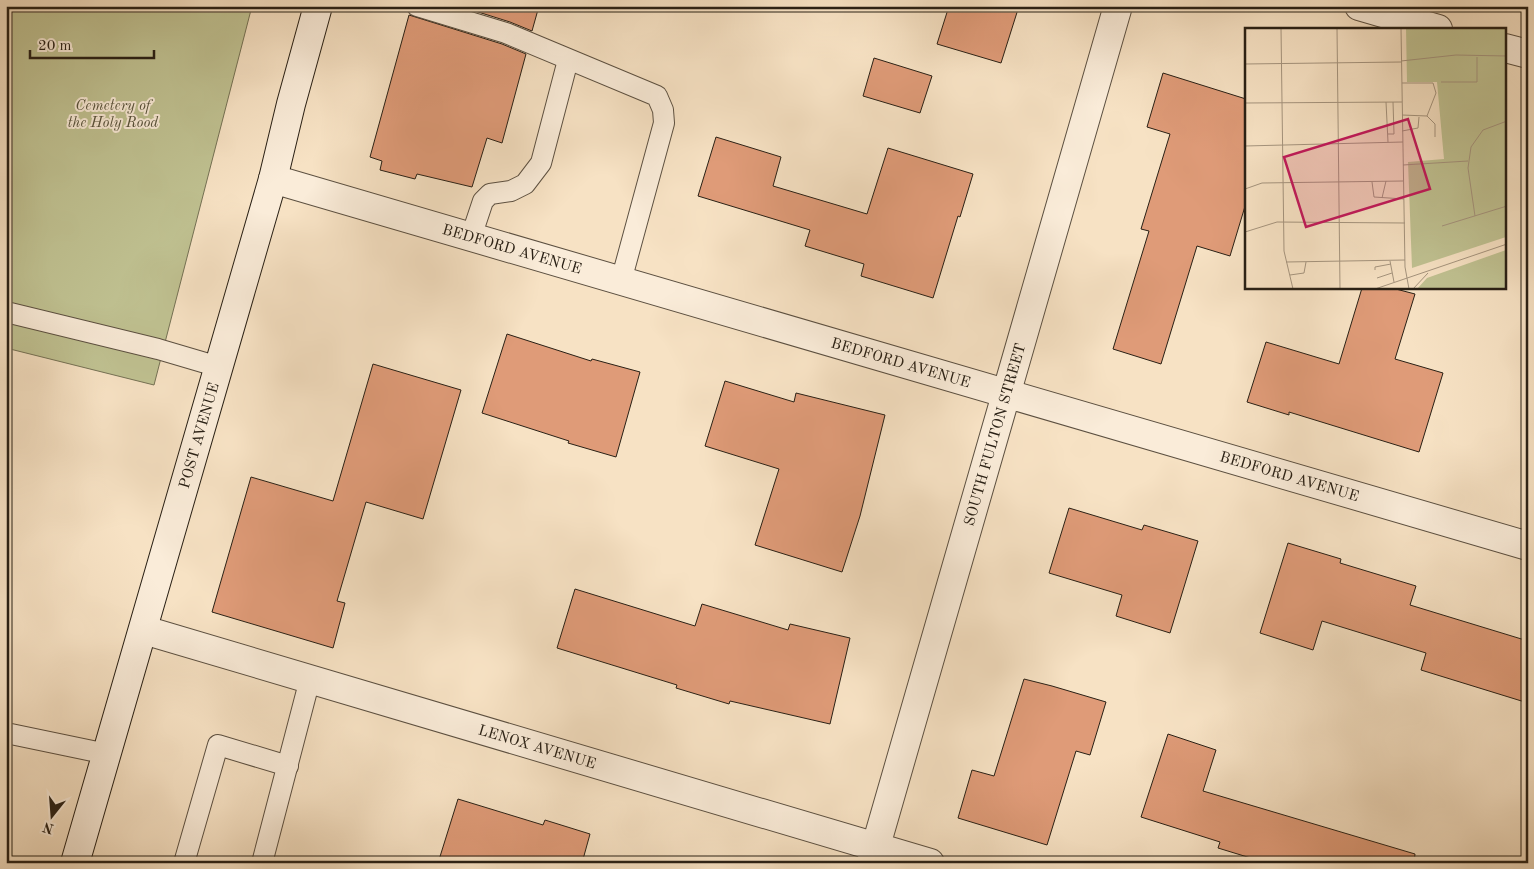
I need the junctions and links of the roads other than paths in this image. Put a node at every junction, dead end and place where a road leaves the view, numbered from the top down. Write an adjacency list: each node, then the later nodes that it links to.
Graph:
1 (318, 6): 9 (street, POST AVENUE)
2 (417, 6): 8 (lane)
3 (1118, 6): 14 (street, SOUTH FULTON STREET)
4 (1359, 6): 5 (street)
5 (1435, 28)
6 (1506, 48): 7 (street)
7 (1528, 54)
8 (568, 60): 10 (lane); 11 (lane)
9 (273, 179): 10 (street, BEDFORD AVENUE); 13 (street, POST AVENUE)
10 (471, 237): 11 (street, BEDFORD AVENUE)
11 (622, 281): 14 (street, BEDFORD AVENUE)
12 (6, 312): 13 (lane)
13 (219, 367): 16 (street, POST AVENUE)
14 (1006, 394): 15 (street, BEDFORD AVENUE); 21 (street, SOUTH FULTON STREET)
15 (1528, 546)
16 (144, 630): 17 (street, LENOX AVENUE); 19 (street, POST AVENUE)
17 (310, 679): 20 (lane); 21 (street, LENOX AVENUE)
18 (6, 733): 19 (lane)
19 (107, 754): 22 (street, POST AVENUE)
20 (288, 766): 23 (lane); 24 (lane)
21 (873, 855): 25 (street, LENOX AVENUE)
22 (76, 863)
23 (184, 863)
24 (262, 863)
25 (930, 863)

